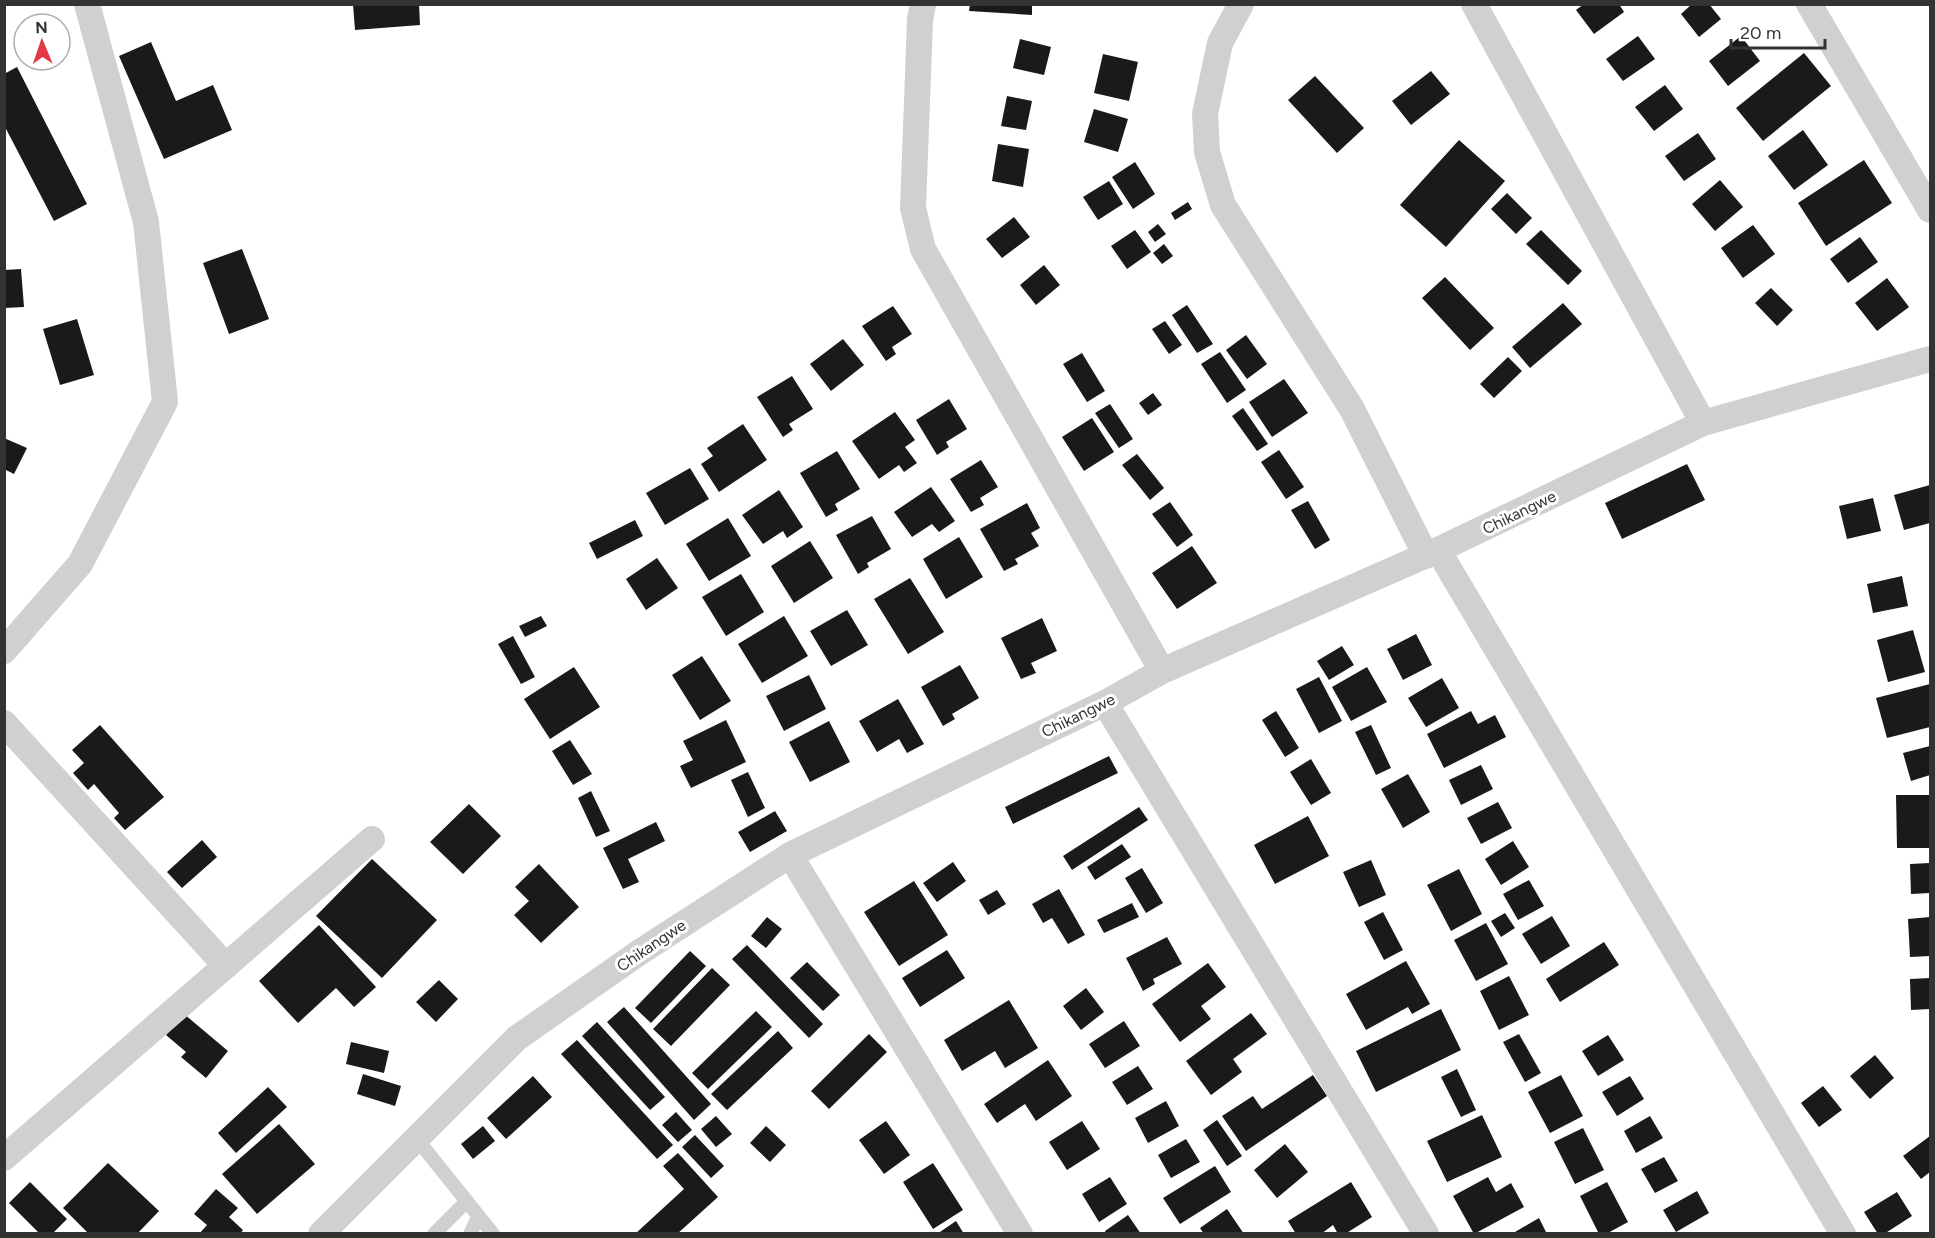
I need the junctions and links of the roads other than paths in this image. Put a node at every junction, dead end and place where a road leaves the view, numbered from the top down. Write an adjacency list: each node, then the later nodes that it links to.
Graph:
1 (87, 4): 10 (street)
2 (923, 4): 11 (street)
3 (1241, 4): 9 (street)
4 (1474, 4): 8 (street)
5 (1809, 4): 6 (street)
6 (1930, 210)
7 (1930, 359): 8 (street, Chikangwe)
8 (1703, 423): 9 (street, Chikangwe)
9 (1432, 553): 11 (street, Chikangwe); 27 (street)
10 (4, 651)
11 (1162, 671): 12 (street, Chikangwe)
12 (1105, 703): 15 (street, Chikangwe); 26 (street)
13 (4, 723): 16 (street)
14 (372, 839): 16 (street)
15 (790, 855): 17 (street, Chikangwe); 25 (street)
16 (226, 966): 18 (street)
17 (416, 1138): 19 (lane); 21 (street, Chikangwe)
18 (4, 1158)
19 (467, 1201): 20 (lane); 22 (lane)
20 (478, 1217): 23 (lane); 24 (lane)
21 (321, 1233)
22 (434, 1233)
23 (470, 1233)
24 (493, 1233)
25 (1020, 1233)
26 (1426, 1233)
27 (1843, 1233)

